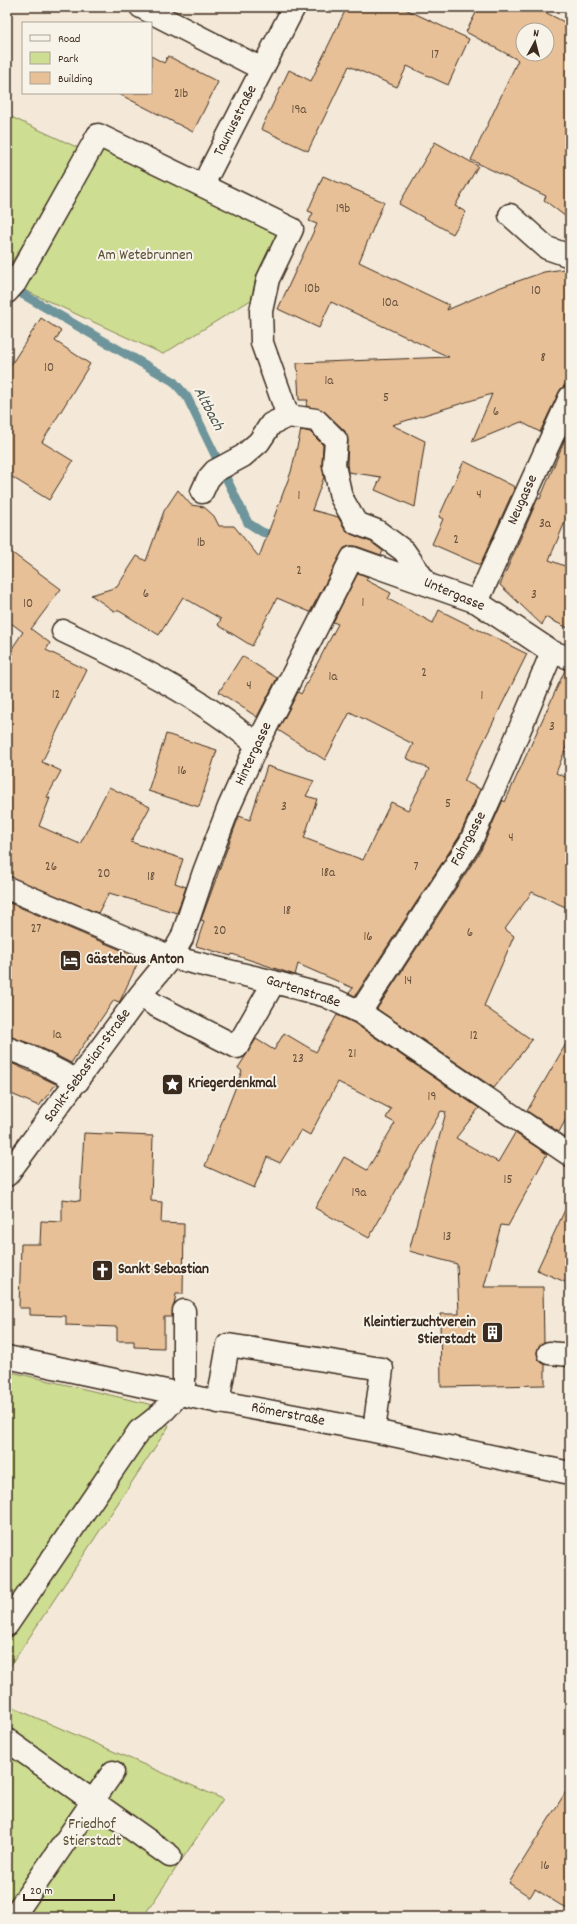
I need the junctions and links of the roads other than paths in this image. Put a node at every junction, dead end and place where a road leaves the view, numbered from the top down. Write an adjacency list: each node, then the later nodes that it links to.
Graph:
1 (141, 7): 3 (street, Taunusstraße)
2 (294, 7): 3 (street, Taunusstraße)
3 (262, 69): 4 (street, Taunusstraße)
4 (209, 173)
5 (510, 215): 6 (street)
6 (570, 256)
7 (11, 288): 9 (street)
8 (570, 397): 13 (street, Neugasse)
9 (288, 416): 10 (street); 12 (street)
10 (202, 492)
11 (352, 558): 12 (street, Untergasse); 16 (street, Hintergasse)
12 (427, 584): 13 (street, Untergasse)
13 (477, 602): 15 (street, Untergasse)
14 (63, 631): 16 (street)
15 (561, 655): 21 (street, Fahrgasse)
16 (257, 745): 18 (street, Hintergasse)
17 (7, 888): 18 (street, Gartenstraße)
18 (171, 957): 19 (street, Gartenstraße); 20 (street, Sankt-Sebastian-Straße)
19 (274, 982): 20 (street); 21 (street, Gartenstraße)
20 (140, 995): 23 (street, Sankt-Sebastian-Straße)
21 (360, 1012): 24 (street, Gartenstraße)
22 (7, 1048): 23 (street)
23 (78, 1081): 25 (street, Sankt-Sebastian-Straße)
24 (568, 1150)
25 (7, 1175)
26 (184, 1311): 28 (street)
27 (7, 1357): 28 (street, Römerstraße)
28 (179, 1394): 29 (street, Römerstraße); 32 (street)
29 (218, 1402): 30 (street, Römerstraße); 30 (street)
30 (374, 1431): 31 (street, Römerstraße)
31 (570, 1472)
32 (7, 1625)
33 (7, 1740): 35 (street)
34 (113, 1772): 35 (street)
35 (94, 1801): 36 (street); 37 (street)
36 (170, 1856)
37 (13, 1917)

